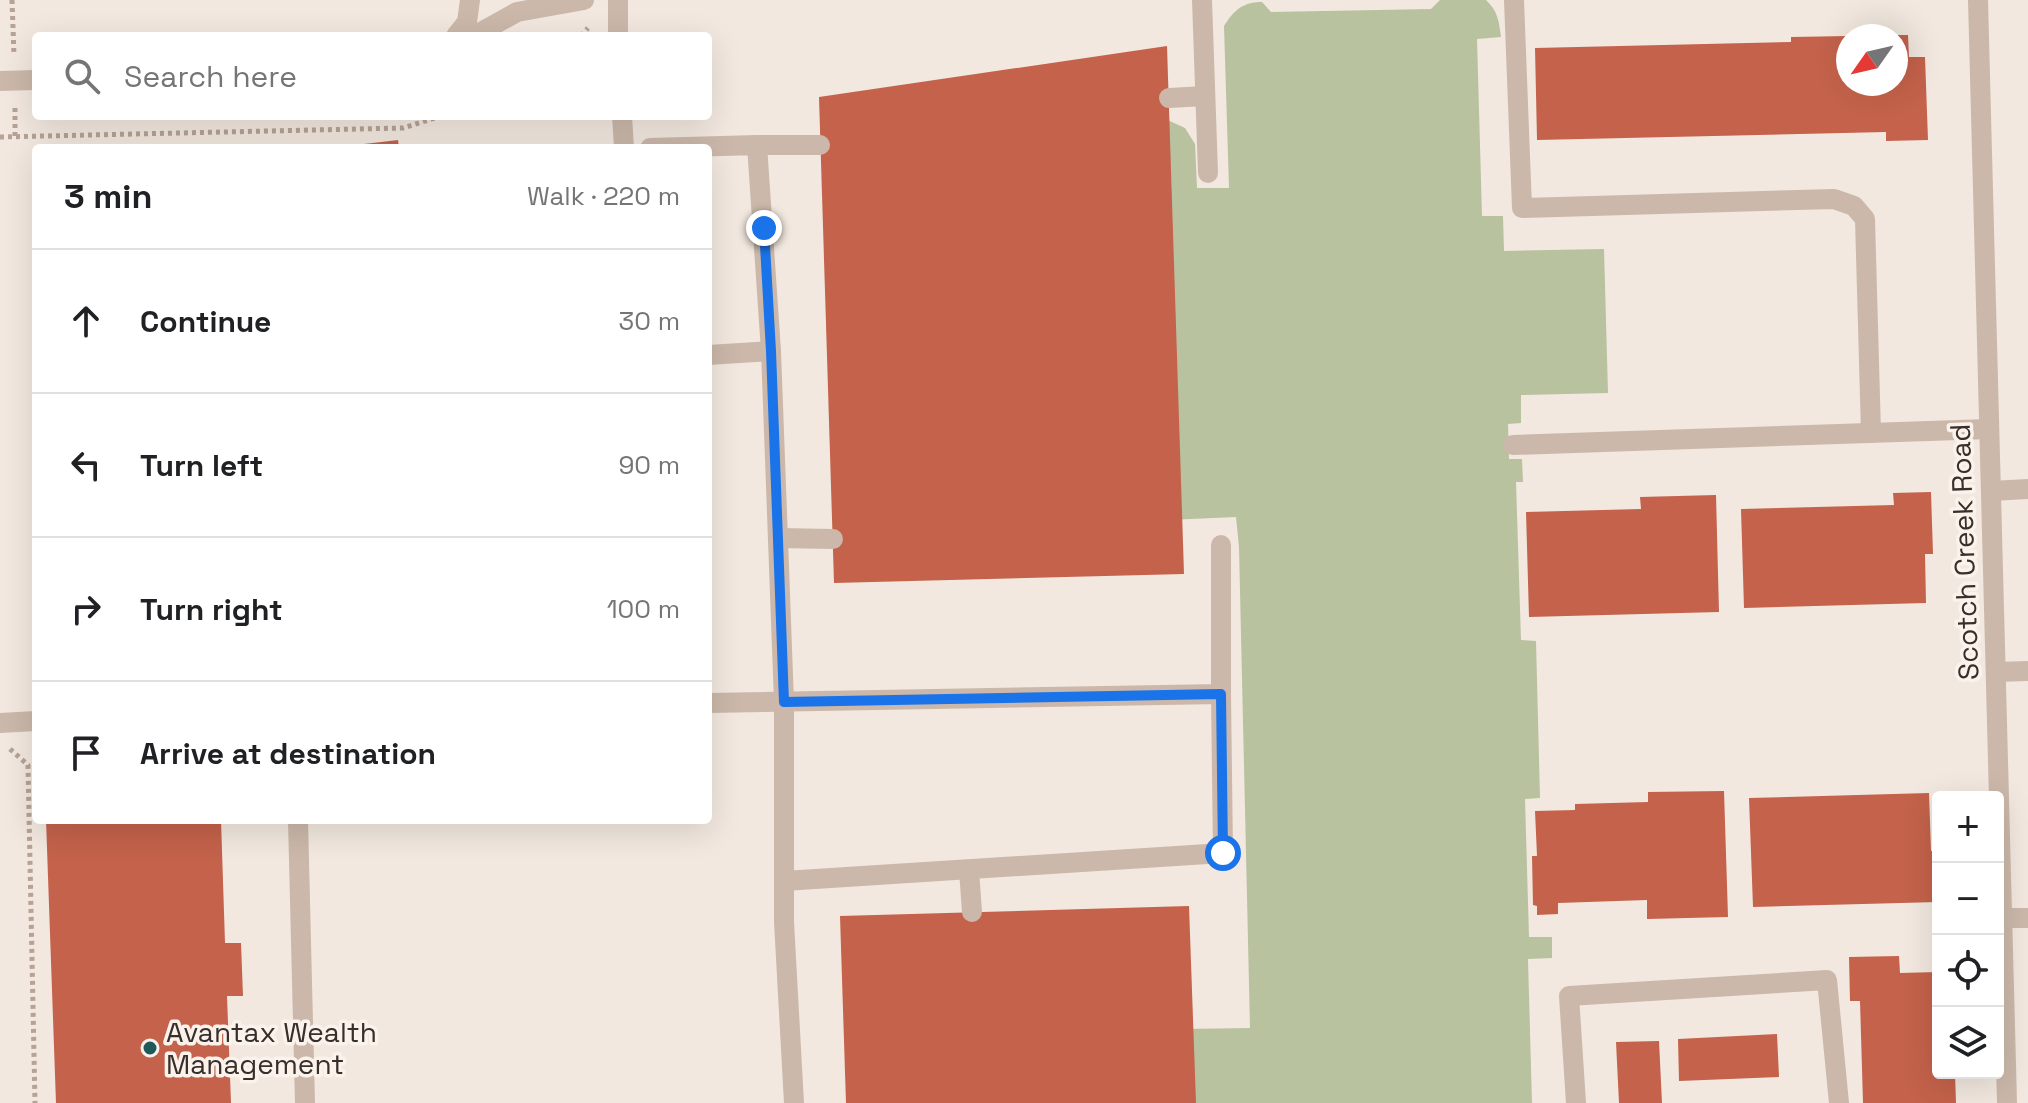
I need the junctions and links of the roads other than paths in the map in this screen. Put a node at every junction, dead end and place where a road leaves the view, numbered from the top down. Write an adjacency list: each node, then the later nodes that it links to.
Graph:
1 (470, 0): 7 (street)
2 (584, 0): 8 (street)
3 (618, 0): 9 (street)
4 (1202, 0): 12 (street)
5 (1514, 0): 23 (street)
6 (1978, 0): 22 (street, Scotch Creek Road)
7 (459, 32)
8 (481, 32)
9 (618, 32)
10 (32, 80): 11 (street)
11 (0, 81)
12 (1205, 96): 13 (street); 19 (street)
13 (1169, 98)
14 (622, 120): 15 (street)
15 (624, 144)
16 (757, 145): 17 (street); 18 (street); 20 (street)
17 (820, 145)
18 (712, 146)
19 (1208, 173)
20 (771, 351): 21 (street); 27 (street)
21 (712, 355)
22 (1989, 429): 23 (street); 26 (street, Scotch Creek Road)
23 (1871, 433): 24 (street)
24 (1513, 445)
25 (2028, 489): 26 (street)
26 (1991, 491): 31 (street, Scotch Creek Road)
27 (778, 538): 28 (street); 33 (street)
28 (833, 539)
29 (1221, 545): 32 (street)
30 (2028, 671): 31 (street)
31 (1996, 672): 38 (street, Scotch Creek Road)
32 (1221, 694): 33 (street); 39 (street)
33 (784, 702): 34 (street); 40 (street)
34 (712, 703)
35 (32, 721): 36 (street)
36 (0, 723)
37 (298, 824): 45 (street)
38 (2001, 863)
39 (969, 870): 40 (street); 41 (street)
40 (784, 881): 46 (street)
41 (972, 912)
42 (2004, 918): 43 (street)
43 (2028, 918)
44 (2002, 935): 49 (street, Scotch Creek Road)
45 (305, 1103)
46 (794, 1103)
47 (1576, 1103): 48 (street)
48 (1839, 1103)
49 (2007, 1103)

